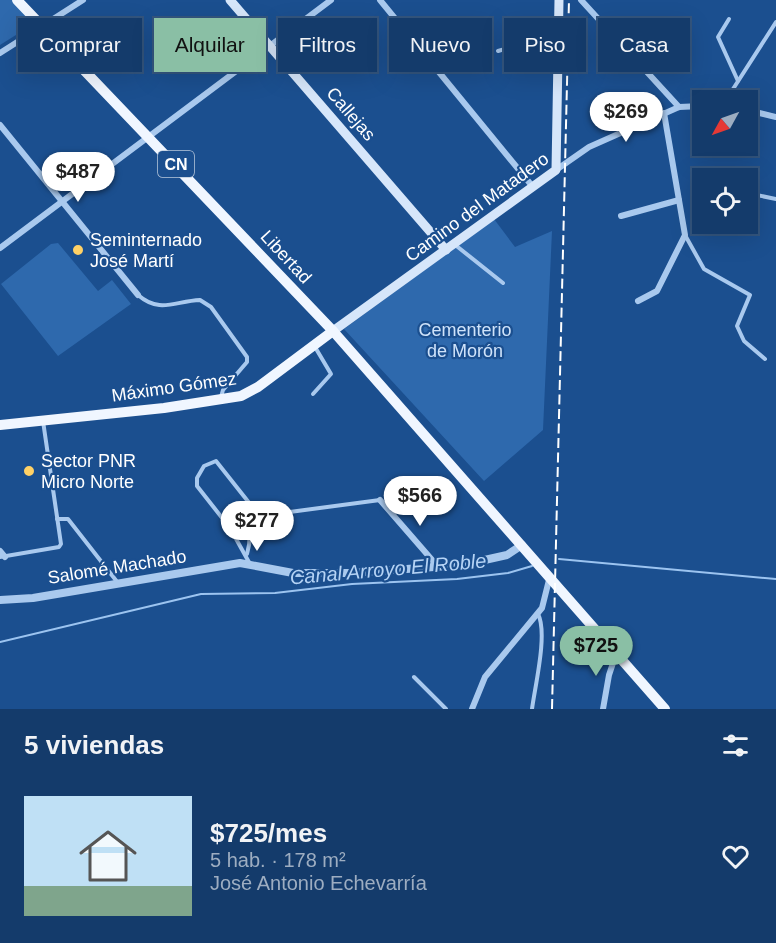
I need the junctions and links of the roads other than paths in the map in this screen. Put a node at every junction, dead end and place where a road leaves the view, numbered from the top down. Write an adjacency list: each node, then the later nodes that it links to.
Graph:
1 (17, 0): 8 (main road, Libertad / CN)
2 (83, 0): 9 (street)
3 (230, 0): 14 (main road, Callejas)
4 (332, 0): 14 (street)
5 (380, 0): 30 (street)
6 (559, 0): 10 (main road)
7 (583, 0): 23 (street)
8 (34, 18)
9 (55, 18)
10 (558, 18)
11 (729, 19): 20 (lane)
12 (776, 22): 20 (lane)
13 (18, 41): 17 (street)
14 (270, 46): 28 (street); 37 (main road, Callejas)
15 (504, 49): 16 (lane)
16 (498, 51)
17 (0, 53)
18 (87, 72): 28 (main road, Libertad / CN)
19 (557, 72): 29 (main road)
20 (738, 82): 21 (lane)
21 (733, 90)
22 (692, 106): 23 (street, Camino del Matadero)
23 (679, 107): 24 (street, Camino del Matadero)
24 (664, 113): 29 (street, Camino del Matadero); 33 (street)
25 (758, 113): 26 (street)
26 (776, 117)
27 (0, 125): 34 (street)
28 (150, 136): 34 (street); 42 (main road, Libertad / CN)
29 (556, 170): 30 (main road, Camino del Matadero)
30 (533, 187): 37 (main road, Camino del Matadero)
31 (758, 195): 32 (lane)
32 (776, 199)
33 (679, 200): 35 (street); 36 (street)
34 (62, 202): 38 (street); 40 (street)
35 (621, 216)
36 (685, 235): 41 (street); 44 (lane)
37 (450, 247): 39 (lane); 42 (main road, Camino del Matadero)
38 (0, 248)
39 (503, 283)
40 (138, 296): 46 (lane)
41 (639, 301)
42 (333, 331): 43 (main road, Máximo Gómez); 54 (main road, Libertad / CN)
43 (314, 346): 45 (lane); 46 (main road, Máximo Gómez)
44 (765, 359)
45 (313, 394)
46 (220, 400): 47 (main road, Máximo Gómez)
47 (42, 420): 48 (main road, Máximo Gómez); 52 (lane)
48 (0, 425)
49 (380, 500): 50 (lane); 58 (street)
50 (254, 509): 51 (lane); 53 (lane)
51 (245, 517): 53 (lane); 55 (lane)
52 (57, 519): 56 (lane); 60 (lane)
53 (230, 528): 55 (lane)
54 (522, 545): 58 (street, Salomé Machado); 59 (main road, CN)
55 (247, 554): 57 (lane)
56 (2, 555)
57 (250, 564): 58 (street, Salomé Machado); 60 (street, Salomé Machado)
58 (435, 567)
59 (550, 576): 62 (street); 63 (main road, CN)
60 (119, 584): 61 (street, Salomé Machado)
61 (0, 600)
62 (538, 614): 66 (street); 67 (lane)
63 (616, 654): 68 (street); 69 (main road, CN)
64 (414, 677): 65 (lane)
65 (446, 709)
66 (472, 709)
67 (532, 709)
68 (603, 709)
69 (665, 709)

